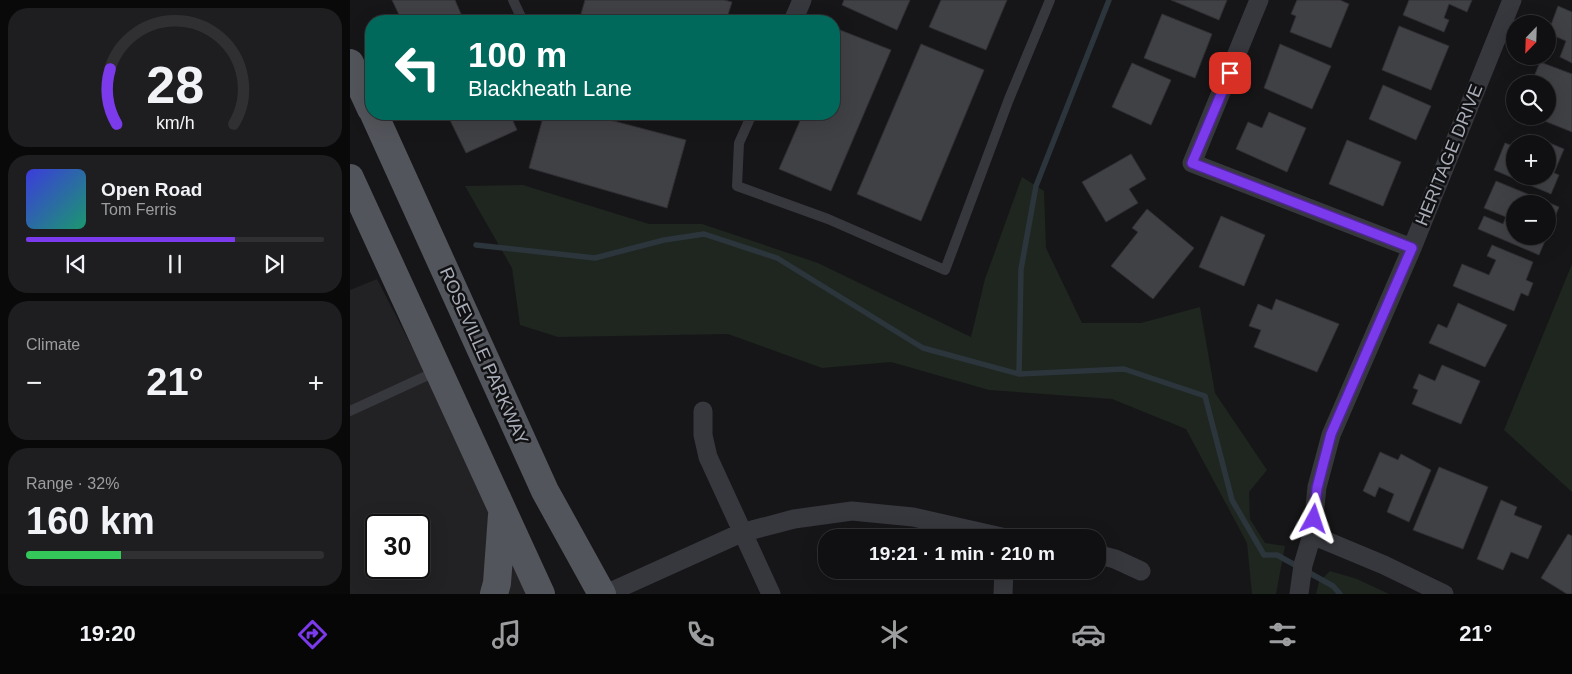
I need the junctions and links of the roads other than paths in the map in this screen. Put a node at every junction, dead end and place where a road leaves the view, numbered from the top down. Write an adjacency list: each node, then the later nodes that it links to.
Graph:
1 (513, 0): 6 (lane)
2 (802, 0): 7 (street)
3 (1050, 0): 11 (lane)
4 (1260, 0): 13 (street)
5 (1512, 0): 13 (street, HERITAGE DRIVE)
6 (519, 15)
7 (796, 15)
8 (350, 63): 9 (main road)
9 (365, 96)
10 (377, 120): 26 (main road, ROSEVILLE PARKWAY)
11 (749, 120)
12 (350, 178): 14 (main road)
13 (1412, 248): 20 (street, HERITAGE DRIVE)
14 (438, 370): 16 (lane); 17 (main road)
15 (703, 411): 19 (street)
16 (350, 412)
17 (502, 514): 24 (main road); 25 (main road)
18 (966, 529): 19 (street)
19 (741, 533): 27 (street); 28 (street)
20 (1312, 535): 30 (street, HERITAGE DRIVE); 31 (street)
21 (1106, 557): 22 (street)
22 (1141, 571)
23 (1004, 579): 29 (street)
24 (494, 594)
25 (541, 594)
26 (602, 594)
27 (606, 594)
28 (771, 594)
29 (1003, 594)
30 (1299, 594)
31 (1444, 594)

